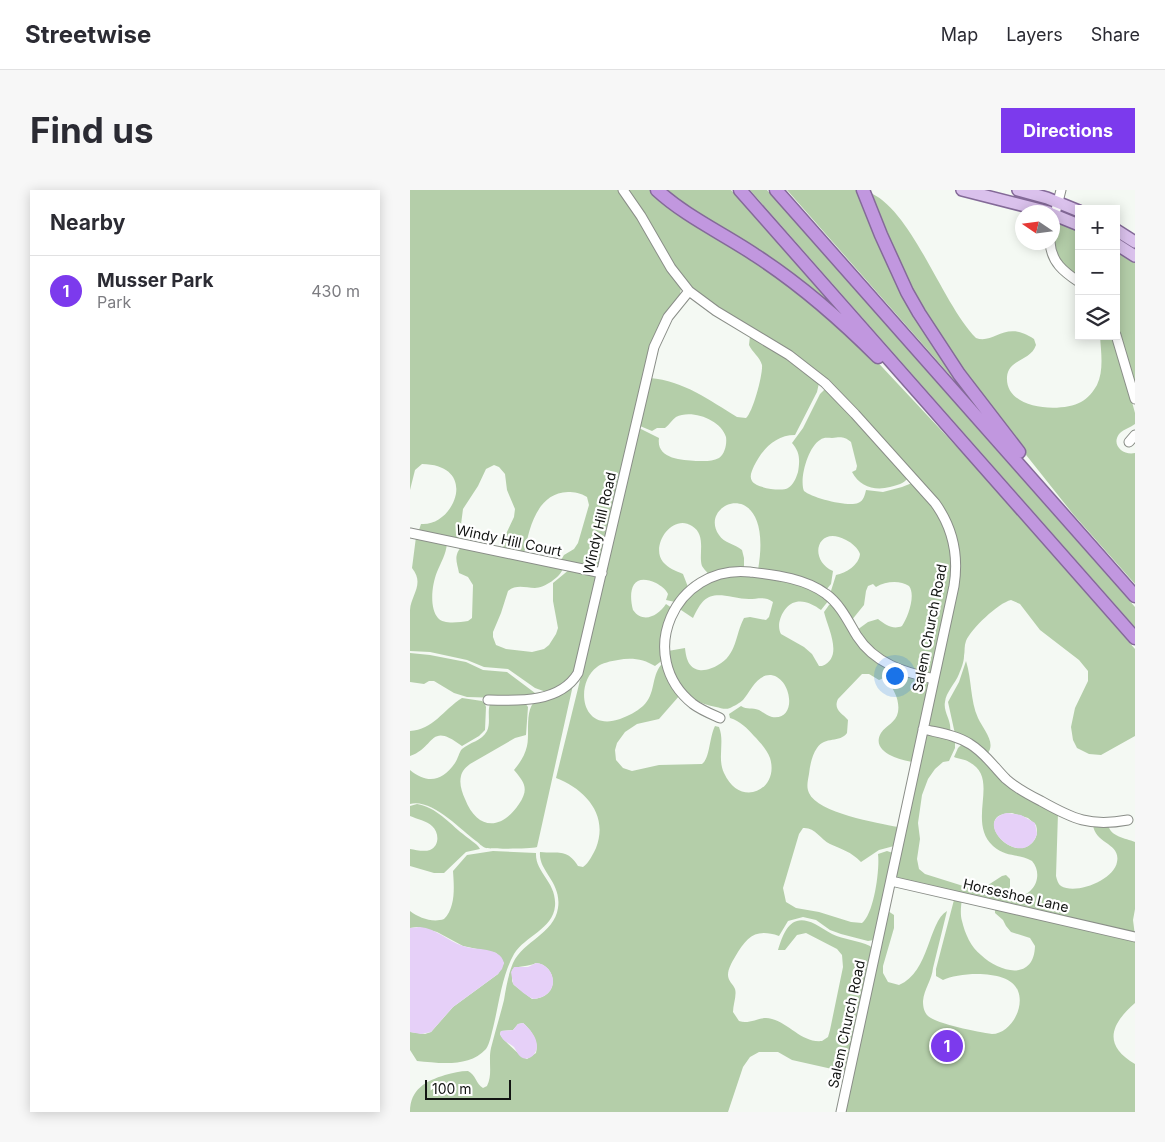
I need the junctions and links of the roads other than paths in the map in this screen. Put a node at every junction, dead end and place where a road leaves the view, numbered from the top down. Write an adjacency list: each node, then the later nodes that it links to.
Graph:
1 (623, 190): 21 (street, Salem Church Road)
2 (657, 190): 24 (highway)
3 (740, 190): 24 (highway)
4 (863, 190): 25 (highway)
5 (962, 190): 11 (main road)
6 (1018, 190): 9 (main road)
7 (1061, 190): 9 (street)
8 (779, 192): 25 (highway)
9 (1058, 202): 10 (street); 12 (main road)
10 (1057, 205)
11 (1015, 206)
12 (1075, 209)
13 (1060, 219): 14 (main road)
14 (1075, 223)
15 (1120, 233): 16 (main road)
16 (1135, 242)
17 (1120, 247): 19 (main road)
18 (1051, 250): 20 (street)
19 (1135, 256)
20 (1075, 279)
21 (689, 291): 27 (street, Windy Hill Road); 30 (street, Salem Church Road)
22 (1117, 340): 23 (street)
23 (1135, 399)
24 (981, 462): 29 (highway)
25 (1067, 519): 28 (highway)
26 (410, 533): 27 (street, Windy Hill Court)
27 (602, 572): 31 (street, Windy Hill Road)
28 (1135, 596)
29 (1135, 638)
30 (934, 679): 32 (street); 33 (street, Salem Church Road)
31 (488, 700)
32 (720, 718)
33 (923, 729): 34 (street); 35 (street, Salem Church Road)
34 (1128, 820)
35 (891, 881): 36 (street, Horseshoe Lane); 37 (street, Salem Church Road)
36 (1135, 937)
37 (841, 1112)

